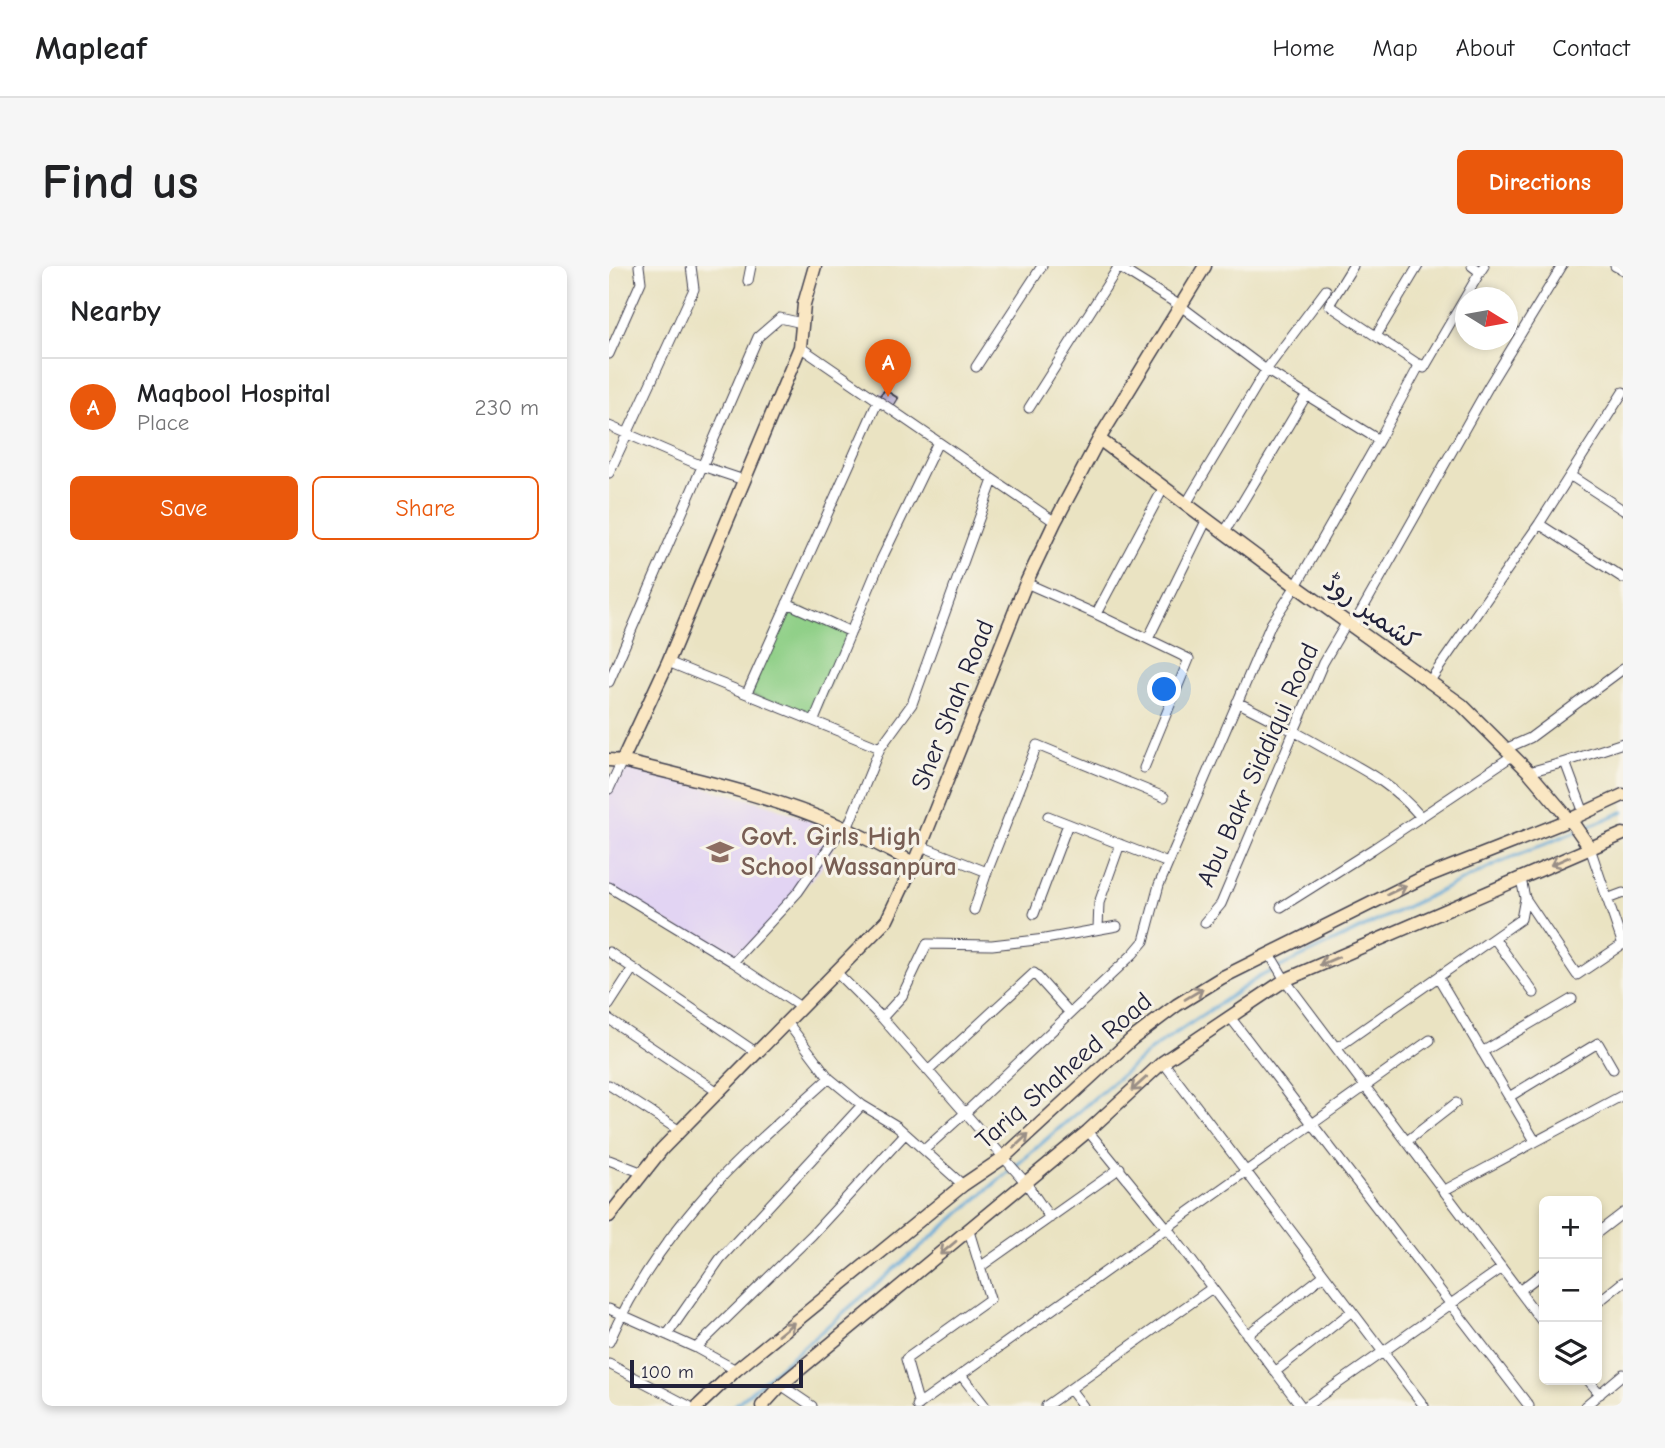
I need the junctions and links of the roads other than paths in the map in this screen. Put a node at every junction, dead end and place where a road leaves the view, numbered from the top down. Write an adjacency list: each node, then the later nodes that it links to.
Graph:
1 (639, 266): 20 (street)
2 (691, 266): 29 (street)
3 (751, 266): 14 (street)
4 (815, 266): 17 (main road)
5 (1042, 266): 22 (street)
6 (1118, 266): 16 (street); 27 (street)
7 (1205, 266): 16 (main road, Sher Shah Road)
8 (1353, 266): 18 (street)
9 (1418, 266): 18 (street)
10 (1562, 266): 50 (street, Abu Bakr Siddiqui Road)
11 (1615, 266): 13 (street)
12 (1479, 268): 21 (street)
13 (1623, 270)
14 (748, 281)
15 (1325, 290): 23 (street)
16 (1182, 307): 23 (street); 30 (main road, Sher Shah Road)
17 (802, 323): 19 (main road); 33 (street)
18 (1376, 336): 21 (street)
19 (800, 347): 26 (street); 36 (main road)
20 (609, 354)
21 (1420, 365): 31 (street)
22 (976, 367)
23 (1266, 370): 25 (street); 39 (street)
24 (1623, 392): 35 (street)
25 (1306, 396): 31 (street); 44 (street)
26 (878, 401): 32 (street); 48 (street)
27 (1029, 408)
28 (609, 426): 29 (street)
29 (626, 434): 33 (street); 34 (street)
30 (1099, 439): 38 (main road, کشمیر روڈ); 42 (main road, Sher Shah Road)
31 (1379, 440): 47 (street)
32 (938, 442): 37 (street); 51 (street)
33 (702, 467): 36 (street); 55 (street)
34 (609, 473)
35 (1570, 476): 40 (street); 43 (street)
36 (744, 480): 53 (main road)
37 (993, 480): 42 (street); 63 (street)
38 (1164, 487): 39 (main road, کشمیر روڈ); 49 (street)
39 (1186, 504): 41 (main road, کشمیر روڈ)
40 (1623, 510)
41 (1206, 519): 44 (main road, کشمیر روڈ); 52 (street)
42 (1055, 522): 46 (main road, Sher Shah Road)
43 (1539, 524): 45 (street); 57 (street)
44 (1224, 533): 47 (main road, کشمیر روڈ)
45 (1623, 578)
46 (1026, 583): 49 (street); 80 (main road, Sher Shah Road)
47 (1296, 586): 50 (main road, کشمیر روڈ); 59 (street)
48 (787, 603): 51 (street); 58 (street)
49 (1097, 614): 52 (street)
50 (1350, 624): 57 (main road, کشمیر روڈ); 61 (street, Abu Bakr Siddiqui Road)
51 (851, 632): 60 (street)
52 (1148, 639): 67 (street)
53 (668, 662): 58 (street); 65 (main road)
54 (1623, 669): 64 (street)
55 (611, 670): 56 (street)
56 (609, 682)
57 (1429, 682): 64 (main road, کشمیر روڈ)
58 (747, 693): 60 (street)
59 (1237, 702): 61 (street); 83 (street)
60 (814, 720): 63 (street)
61 (1294, 729): 74 (street); 93 (street, Abu Bakr Siddiqui Road)
62 (1623, 744): 66 (street)
63 (880, 748): 77 (street)
64 (1508, 752): 68 (main road, کشمیر روڈ); 74 (street)
65 (615, 761): 69 (street); 77 (main road)
66 (1565, 762): 68 (street); 72 (street)
67 (1144, 768)
68 (1529, 772): 75 (main road, کشمیر روڈ)
69 (609, 789)
70 (1623, 795): 72 (main road, Tariq Shaheed Road)
71 (1164, 797): 84 (street)
72 (1584, 813): 75 (main road, Tariq Shaheed Road)
73 (1048, 816): 76 (street)
74 (1421, 817): 90 (street)
75 (1571, 822): 81 (main road, کشمیر روڈ); 99 (main road, Tariq Shaheed Road, one-way to 75)
76 (1068, 824): 79 (street); 92 (street)
77 (845, 828): 82 (main road); 100 (street)
78 (1623, 835): 81 (main road)
79 (1120, 844): 83 (street); 95 (street)
80 (921, 845): 82 (main road, Sher Shah Road); 84 (street)
81 (1590, 848): 85 (main road, one-way to 85); 89 (street)
82 (914, 863): 102 (main road, Sher Shah Road)
83 (1168, 863): 109 (street)
84 (987, 872): 91 (street)
85 (1521, 878): 88 (street); 103 (main road, one-way to 103)
86 (609, 887): 100 (street)
87 (1623, 893): 89 (street)
88 (1525, 898): 96 (street); 97 (street)
89 (1607, 899): 97 (street)
90 (1280, 907)
91 (974, 910)
92 (1034, 914)
93 (1205, 923)
94 (1117, 926): 95 (street)
95 (1098, 928): 111 (street)
96 (1494, 938): 104 (street); 105 (street)
97 (1623, 944)
98 (609, 952): 101 (street)
99 (1271, 956): 103 (street); 137 (main road, Tariq Shaheed Road, one-way to 99)
100 (733, 962): 108 (street)
101 (633, 968): 107 (street); 117 (street)
102 (837, 973): 108 (main road, Sher Shah Road); 111 (street)
103 (1282, 975): 110 (main road); 115 (street)
104 (1438, 978): 115 (street); 116 (street)
105 (1534, 993)
106 (1572, 999): 116 (street)
107 (609, 1004)
108 (802, 1008): 113 (main road, Sher Shah Road)
109 (1070, 1013): 120 (street); 129 (street)
110 (1230, 1017): 118 (main road); 130 (street)
111 (882, 1018): 120 (street)
112 (609, 1019): 124 (street)
113 (787, 1023): 117 (main road, Sher Shah Road); 121 (street)
114 (1430, 1040): 123 (street)
115 (1338, 1047): 123 (street)
116 (1482, 1052): 126 (street)
117 (757, 1053): 124 (main road, Sher Shah Road)
118 (1163, 1062): 132 (main road, one-way to 132); 140 (street)
119 (1613, 1069): 126 (street)
120 (928, 1071): 129 (street)
121 (829, 1078): 128 (street); 162 (street)
122 (609, 1085): 131 (street)
123 (1367, 1087): 130 (street); 134 (street)
124 (718, 1092): 131 (main road, Sher Shah Road)
125 (1623, 1094): 135 (street)
126 (1509, 1097): 135 (street)
127 (1456, 1102): 134 (street)
128 (862, 1105): 133 (street); 164 (street)
129 (965, 1113): 136 (street); 137 (street)
130 (1312, 1124): 140 (street); 159 (street)
131 (680, 1131): 141 (main road, Sher Shah Road)
132 (1089, 1131): 139 (street); 142 (main road)
133 (905, 1134): 136 (street); 167 (street)
134 (1407, 1141): 144 (street)
135 (1535, 1141): 144 (street)
136 (924, 1150): 143 (street)
137 (1004, 1159): 142 (street); 143 (main road, Tariq Shaheed Road)
138 (609, 1160): 141 (street)
139 (1120, 1168): 147 (street); 148 (street)
140 (1245, 1170): 148 (street); 153 (street)
141 (643, 1173): 146 (main road, Sher Shah Road)
142 (1025, 1181): 147 (street); 150 (main road)
143 (963, 1185): 170 (main road, Tariq Shaheed Road, one-way to 143)
144 (1443, 1191): 152 (street)
145 (1623, 1213): 149 (street)
146 (609, 1216)
147 (1050, 1217): 151 (street)
148 (1167, 1228): 156 (street); 173 (street)
149 (1602, 1229)
150 (969, 1231): 151 (street); 174 (main road, one-way to 174)
151 (980, 1267): 178 (street)
152 (1502, 1268): 157 (street); 159 (street)
153 (1324, 1275): 161 (street); 165 (street)
154 (1539, 1276): 157 (street)
155 (1623, 1282): 158 (street)
156 (1212, 1288): 165 (street); 176 (street)
157 (1519, 1291): 163 (street)
158 (1602, 1299)
159 (1451, 1304): 168 (street); 189 (street)
160 (609, 1309): 162 (street)
161 (1352, 1311): 168 (street); 171 (street)
162 (621, 1314): 164 (street); 166 (street)
163 (1542, 1322)
164 (667, 1335): 167 (street)
165 (1247, 1335): 171 (street)
166 (609, 1342)
167 (696, 1348): 170 (street)
168 (1383, 1353): 187 (street); 188 (street)
169 (609, 1364): 179 (street)
170 (736, 1370): 180 (main road, Tariq Shaheed Road)
171 (1275, 1372): 186 (street)
172 (1623, 1374): 177 (street)
173 (961, 1375): 178 (street); 183 (street)
174 (781, 1385): 181 (main road); 182 (street)
175 (1592, 1385): 177 (street)
176 (1070, 1389): 184 (street); 185 (street)
177 (1600, 1394): 190 (street)
178 (924, 1404)
179 (689, 1406)
180 (698, 1406)
181 (762, 1406)
182 (811, 1406)
183 (985, 1406)
184 (1047, 1406)
185 (1083, 1406)
186 (1301, 1406)
187 (1306, 1406)
188 (1424, 1406)
189 (1529, 1406)
190 (1585, 1406)

